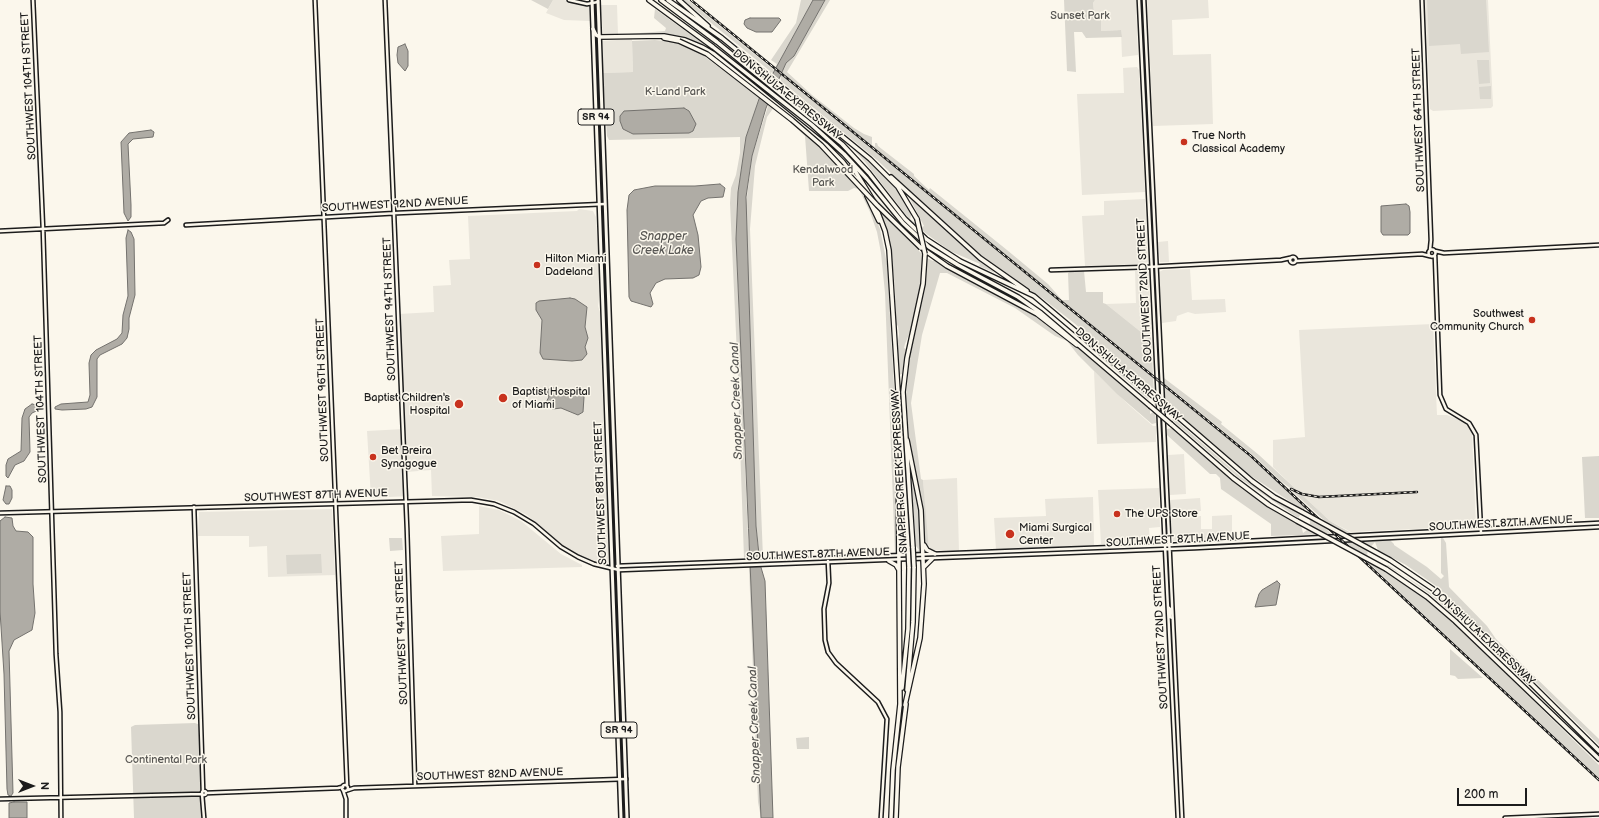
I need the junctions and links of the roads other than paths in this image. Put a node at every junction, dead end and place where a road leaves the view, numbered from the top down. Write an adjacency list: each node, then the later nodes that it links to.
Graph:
1 (33, 0): 36 (street, SOUTHWEST 104TH STREET)
2 (315, 0): 33 (street, SOUTHWEST 96TH STREET)
3 (385, 0): 32 (street, SOUTHWEST 94TH STREET)
4 (569, 0): 12 (street)
5 (649, 0): 26 (highway, DON SHULA EXPRESSWAY)
6 (661, 0): 53 (highway, DON SHULA EXPRESSWAY)
7 (668, 0): 16 (highway, SNAPPER CREEK EXPRESSWAY)
8 (679, 0): 16 (highway)
9 (1139, 0): 20 (street, SOUTHWEST 72ND STREET)
10 (1144, 0): 21 (street, SOUTHWEST 72ND STREET)
11 (1422, 0): 39 (street, SOUTHWEST 64TH STREET)
12 (592, 1): 13 (street); 14 (main road, SOUTHWEST 88TH STREET / SR 94)
13 (598, 1): 17 (main road, SOUTHWEST 88TH STREET / SR 94)
14 (593, 29): 17 (highway); 19 (main road, SOUTHWEST 88TH STREET / SR 94)
15 (651, 36): 17 (highway); 38 (highway); 60 (highway, bridge)
16 (720, 36): 27 (highway, SNAPPER CREEK EXPRESSWAY)
17 (600, 37): 18 (main road, SOUTHWEST 88TH STREET / SR 94)
18 (602, 106): 19 (main road); 23 (main road, SOUTHWEST 88TH STREET / SR 94)
19 (596, 107): 22 (main road, SOUTHWEST 88TH STREET / SR 94)
20 (1146, 140): 21 (street); 24 (street, SOUTHWEST 72ND STREET)
21 (1150, 140): 25 (street, SOUTHWEST 72ND STREET)
22 (597, 143): 23 (main road); 30 (main road, SOUTHWEST 88TH STREET / SR 94)
23 (603, 143): 31 (main road, SOUTHWEST 88TH STREET / SR 94)
24 (1146, 146): 25 (street); 28 (street, SOUTHWEST 72ND STREET)
25 (1151, 146): 29 (street, SOUTHWEST 72ND STREET)
26 (844, 154): 38 (highway, SNAPPER CREEK EXPRESSWAY); 60 (highway, DON SHULA EXPRESSWAY)
27 (886, 173): 53 (highway); 61 (highway, SNAPPER CREEK EXPRESSWAY, bridge)
28 (1149, 196): 29 (street); 50 (street, SOUTHWEST 72ND STREET)
29 (1153, 196): 51 (street, SOUTHWEST 72ND STREET)
30 (599, 204): 31 (street, SOUTHWEST 92ND AVENUE); 32 (street, SOUTHWEST 92ND AVENUE); 57 (main road, SOUTHWEST 88TH STREET / SR 94)
31 (605, 204): 54 (main road, SOUTHWEST 88TH STREET / SR 94)
32 (394, 213): 33 (street, SOUTHWEST 92ND AVENUE); 69 (street, SOUTHWEST 94TH STREET)
33 (324, 217): 35 (street, SOUTHWEST 92ND AVENUE); 70 (street, SOUTHWEST 96TH STREET)
34 (168, 220): 36 (street)
35 (186, 225)
36 (43, 229): 37 (street); 74 (street, SOUTHWEST 104TH STREET)
37 (0, 231)
38 (885, 231): 62 (highway, SNAPPER CREEK EXPRESSWAY)
39 (1431, 240): 41 (street, SOUTHWEST 64TH STREET); 42 (street, SOUTHWEST 64TH STREET)
40 (1599, 245): 43 (street)
41 (1430, 251): 42 (street); 44 (street); 45 (street, SOUTHWEST 64TH STREET)
42 (1435, 251): 43 (street); 46 (street)
43 (1444, 253): 46 (street)
44 (1422, 254): 45 (street); 48 (street)
45 (1430, 256): 46 (street); 49 (street)
46 (1435, 256): 49 (street)
47 (1291, 260): 48 (street); 48 (street); 51 (street)
48 (1296, 260)
49 (1434, 264): 82 (street)
50 (1152, 267): 51 (street); 52 (street); 55 (street, SOUTHWEST 72ND STREET)
51 (1156, 267): 56 (street, SOUTHWEST 72ND STREET)
52 (1051, 270)
53 (1034, 296): 131 (highway, DON SHULA EXPRESSWAY, bridge)
54 (609, 322): 57 (main road); 63 (main road, SOUTHWEST 88TH STREET / SR 94)
55 (1154, 322): 56 (street); 58 (street, SOUTHWEST 72ND STREET)
56 (1159, 322): 59 (street, SOUTHWEST 72ND STREET)
57 (604, 326): 64 (main road, SOUTHWEST 88TH STREET / SR 94)
58 (1155, 340): 59 (street); 65 (street, SOUTHWEST 72ND STREET)
59 (1160, 340): 66 (street, SOUTHWEST 72ND STREET)
60 (1089, 353): 132 (highway, DON SHULA EXPRESSWAY, bridge)
61 (904, 421): 95 (highway); 129 (highway, SNAPPER CREEK EXPRESSWAY, bridge)
62 (899, 423): 112 (highway); 130 (highway, SNAPPER CREEK EXPRESSWAY, bridge)
63 (613, 427): 64 (main road); 120 (main road, SOUTHWEST 88TH STREET / SR 94)
64 (607, 428): 121 (main road, SOUTHWEST 88TH STREET / SR 94)
65 (1160, 444): 66 (street); 67 (street, SOUTHWEST 72ND STREET)
66 (1164, 444): 68 (street, SOUTHWEST 72ND STREET)
67 (1161, 481): 68 (street); 73 (street, SOUTHWEST 72ND STREET)
68 (1166, 481): 71 (street, SOUTHWEST 72ND STREET)
69 (406, 501): 70 (street, SOUTHWEST 87TH AVENUE); 121 (street, SOUTHWEST 87TH AVENUE); 135 (street, SOUTHWEST 94TH STREET)
70 (336, 503): 72 (street, SOUTHWEST 87TH AVENUE); 136 (street, SOUTHWEST 96TH STREET)
71 (1168, 506): 73 (street); 98 (street, SOUTHWEST 72ND STREET)
72 (194, 507): 74 (street, SOUTHWEST 87TH AVENUE); 137 (street, SOUTHWEST 100TH STREET)
73 (1163, 507): 97 (street, SOUTHWEST 72ND STREET)
74 (52, 512): 75 (street, SOUTHWEST 87TH AVENUE); 138 (street, SOUTHWEST 104TH STREET)
75 (0, 514)
76 (1594, 523): 77 (street, SOUTHWEST 87TH AVENUE); 78 (street, SOUTHWEST 87TH AVENUE); 85 (street)
77 (1599, 523)
78 (1583, 524): 79 (street, SOUTHWEST 87TH AVENUE); 84 (street)
79 (1561, 525): 80 (street, SOUTHWEST 87TH AVENUE); 86 (street)
80 (1522, 526): 83 (street, SOUTHWEST 87TH AVENUE); 87 (street)
81 (1599, 527): 85 (street, SOUTHWEST 87TH AVENUE)
82 (1481, 528): 83 (street, SOUTHWEST 87TH AVENUE); 89 (street); 90 (street, SOUTHWEST 87TH AVENUE)
83 (1491, 528): 88 (street)
84 (1583, 528): 85 (street, SOUTHWEST 87TH AVENUE); 86 (street, SOUTHWEST 87TH AVENUE)
85 (1594, 528)
86 (1562, 529): 87 (street, SOUTHWEST 87TH AVENUE)
87 (1523, 531): 88 (street, SOUTHWEST 87TH AVENUE)
88 (1491, 532): 89 (street, SOUTHWEST 87TH AVENUE)
89 (1481, 533): 92 (street, SOUTHWEST 87TH AVENUE)
90 (1376, 534): 91 (street, SOUTHWEST 87TH AVENUE); 92 (street)
91 (1306, 537): 93 (street, SOUTHWEST 87TH AVENUE); 94 (street)
92 (1376, 538): 94 (street, SOUTHWEST 87TH AVENUE)
93 (1270, 539): 96 (street); 98 (street, SOUTHWEST 87TH AVENUE)
94 (1306, 541): 96 (street, SOUTHWEST 87TH AVENUE)
95 (923, 543): 109 (highway); 111 (highway)
96 (1274, 543): 102 (street, SOUTHWEST 87TH AVENUE)
97 (1164, 545): 98 (street, SOUTHWEST 87TH AVENUE); 99 (street, SOUTHWEST 87TH AVENUE); 105 (street, SOUTHWEST 72ND STREET)
98 (1170, 545): 102 (street, SOUTHWEST 72ND STREET)
99 (1126, 546): 100 (street, SOUTHWEST 87TH AVENUE); 104 (street)
100 (1081, 548): 101 (street, SOUTHWEST 87TH AVENUE); 107 (street)
101 (1058, 549): 103 (street, SOUTHWEST 87TH AVENUE); 108 (street)
102 (1170, 549): 105 (street, SOUTHWEST 87TH AVENUE); 126 (street, SOUTHWEST 72ND STREET)
103 (1029, 550): 106 (street, SOUTHWEST 87TH AVENUE); 110 (street)
104 (1126, 550): 105 (street, SOUTHWEST 87TH AVENUE); 107 (street, SOUTHWEST 87TH AVENUE)
105 (1164, 550): 125 (street, SOUTHWEST 72ND STREET)
106 (995, 552): 109 (street, SOUTHWEST 87TH AVENUE); 113 (street)
107 (1082, 552): 108 (street, SOUTHWEST 87TH AVENUE)
108 (1053, 553): 110 (street, SOUTHWEST 87TH AVENUE)
109 (935, 554): 111 (street, SOUTHWEST 87TH AVENUE)
110 (1029, 554): 113 (street, SOUTHWEST 87TH AVENUE)
111 (923, 555): 112 (street, SOUTHWEST 87TH AVENUE); 116 (highway)
112 (899, 556): 114 (street, SOUTHWEST 87TH AVENUE); 118 (highway)
113 (995, 556): 115 (street, SOUTHWEST 87TH AVENUE)
114 (828, 558): 119 (street); 120 (street, SOUTHWEST 87TH AVENUE)
115 (932, 559): 116 (street, SOUTHWEST 87TH AVENUE); 122 (highway)
116 (923, 560): 118 (street, SOUTHWEST 87TH AVENUE); 122 (highway)
117 (889, 561): 118 (street, SOUTHWEST 87TH AVENUE); 119 (street, SOUTHWEST 87TH AVENUE); 124 (highway)
118 (900, 561): 124 (highway)
119 (828, 563): 123 (street, SOUTHWEST 87TH AVENUE); 146 (street)
120 (618, 566): 121 (street, SOUTHWEST 87TH AVENUE); 123 (main road, SOUTHWEST 88TH STREET / SR 94)
121 (613, 568): 123 (street, SOUTHWEST 87TH AVENUE); 133 (main road, SOUTHWEST 88TH STREET / SR 94)
122 (924, 568): 129 (highway)
123 (619, 570): 134 (main road, SOUTHWEST 88TH STREET / SR 94)
124 (900, 571): 130 (highway)
125 (1167, 606): 126 (street); 127 (street, SOUTHWEST 72ND STREET)
126 (1172, 618): 128 (street, SOUTHWEST 72ND STREET)
127 (1171, 690): 128 (street); 149 (street, SOUTHWEST 72ND STREET)
128 (1176, 690): 150 (street, SOUTHWEST 72ND STREET)
129 (905, 705): 148 (highway, SNAPPER CREEK EXPRESSWAY)
130 (900, 706): 147 (highway, SNAPPER CREEK EXPRESSWAY)
131 (1599, 751)
132 (1599, 759)
133 (620, 779): 134 (street, SOUTHWEST 82ND AVENUE); 135 (street, SOUTHWEST 82ND AVENUE); 144 (main road, SOUTHWEST 88TH STREET / SR 94)
134 (626, 779): 145 (main road, SOUTHWEST 88TH STREET / SR 94)
135 (415, 786): 136 (street, SOUTHWEST 82ND AVENUE)
136 (345, 788): 137 (street, SOUTHWEST 82ND AVENUE); 143 (street, SOUTHWEST 96TH STREET)
137 (204, 792): 138 (street, SOUTHWEST 82ND AVENUE); 142 (street, SOUTHWEST 100TH STREET)
138 (61, 797): 139 (street, SOUTHWEST 82ND AVENUE); 141 (street, SOUTHWEST 104TH STREET)
139 (0, 799)
140 (1599, 814): 151 (street)
141 (61, 818)
142 (204, 818)
143 (346, 818)
144 (621, 818)
145 (627, 818)
146 (881, 818)
147 (891, 818)
148 (896, 818)
149 (1178, 818)
150 (1182, 818)
151 (1504, 818)

